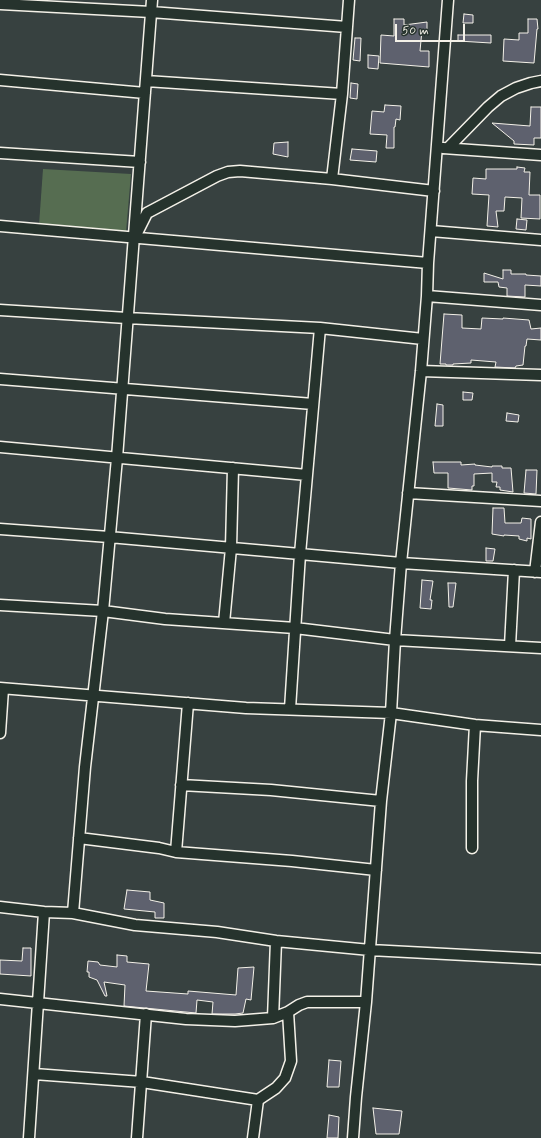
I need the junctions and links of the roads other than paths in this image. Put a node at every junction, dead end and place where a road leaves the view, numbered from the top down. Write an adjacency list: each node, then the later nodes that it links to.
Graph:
1 (152, 0): 5 (street)
2 (349, 0): 6 (street)
3 (448, 0): 12 (street)
4 (0, 4): 5 (street)
5 (151, 12): 6 (street); 8 (street)
6 (347, 27): 11 (street)
7 (0, 80): 10 (street)
8 (146, 81): 10 (street); 11 (street)
9 (541, 81): 13 (street)
10 (145, 93): 16 (street)
11 (342, 94): 17 (street)
12 (437, 148): 13 (street); 18 (street)
13 (448, 148): 15 (street)
14 (0, 154): 16 (street)
15 (541, 155)
16 (140, 162): 21 (street)
17 (332, 179): 18 (street); 21 (street)
18 (434, 191): 20 (street)
19 (0, 226): 21 (street)
20 (431, 230): 22 (street); 23 (street)
21 (134, 238): 23 (street); 27 (street)
22 (541, 240)
23 (428, 263): 24 (street)
24 (427, 296): 25 (street); 29 (street)
25 (541, 305)
26 (0, 310): 27 (street)
27 (128, 318): 28 (street); 33 (street)
28 (320, 328): 29 (street); 34 (street)
29 (423, 338): 30 (street)
30 (420, 371): 31 (street); 39 (street)
31 (541, 375)
32 (0, 380): 33 (street)
33 (122, 389): 34 (street); 36 (street)
34 (313, 404): 38 (street)
35 (0, 447): 36 (street)
36 (117, 458): 37 (street); 43 (street)
37 (233, 468): 38 (street); 44 (street)
38 (307, 475): 45 (street)
39 (408, 493): 40 (street); 46 (street)
40 (541, 500)
41 (541, 522): 48 (street)
42 (0, 529): 43 (street)
43 (109, 537): 44 (street); 50 (street)
44 (231, 548): 45 (street); 51 (street)
45 (300, 554): 46 (street); 52 (street)
46 (401, 563): 47 (street); 53 (street)
47 (514, 570): 48 (street); 54 (street)
48 (538, 572)
49 (0, 605): 50 (street)
50 (102, 611): 51 (street); 57 (street)
51 (224, 623): 52 (street)
52 (295, 628): 53 (street); 59 (street)
53 (395, 640): 54 (street); 60 (street)
54 (510, 646): 55 (street)
55 (541, 648)
56 (1, 689): 57 (street); 63 (street)
57 (92, 696): 58 (street); 66 (street)
58 (188, 703): 59 (street); 64 (street)
59 (290, 709): 60 (street)
60 (391, 713): 61 (street); 65 (street)
61 (475, 725): 62 (street); 67 (street)
62 (541, 730)
63 (0, 733)
64 (181, 785): 65 (street); 68 (street)
65 (381, 801): 69 (street)
66 (78, 838): 68 (street); 72 (street)
67 (472, 848)
68 (176, 852): 69 (street)
69 (376, 870): 74 (street)
70 (0, 907): 71 (street)
71 (44, 912): 72 (street); 78 (street)
72 (73, 913): 73 (street)
73 (276, 941): 74 (street); 81 (street)
74 (370, 950): 75 (street); 77 (street)
75 (541, 959)
76 (0, 999): 78 (street)
77 (366, 1002): 79 (street); 88 (street)
78 (38, 1003): 80 (street); 82 (street)
79 (288, 1012): 81 (street); 84 (street)
80 (146, 1014): 81 (street); 83 (street)
81 (273, 1018)
82 (34, 1074): 83 (street); 85 (street)
83 (142, 1082): 84 (street); 86 (street)
84 (258, 1100): 87 (street)
85 (29, 1138)
86 (137, 1138)
87 (253, 1138)
88 (353, 1138)

